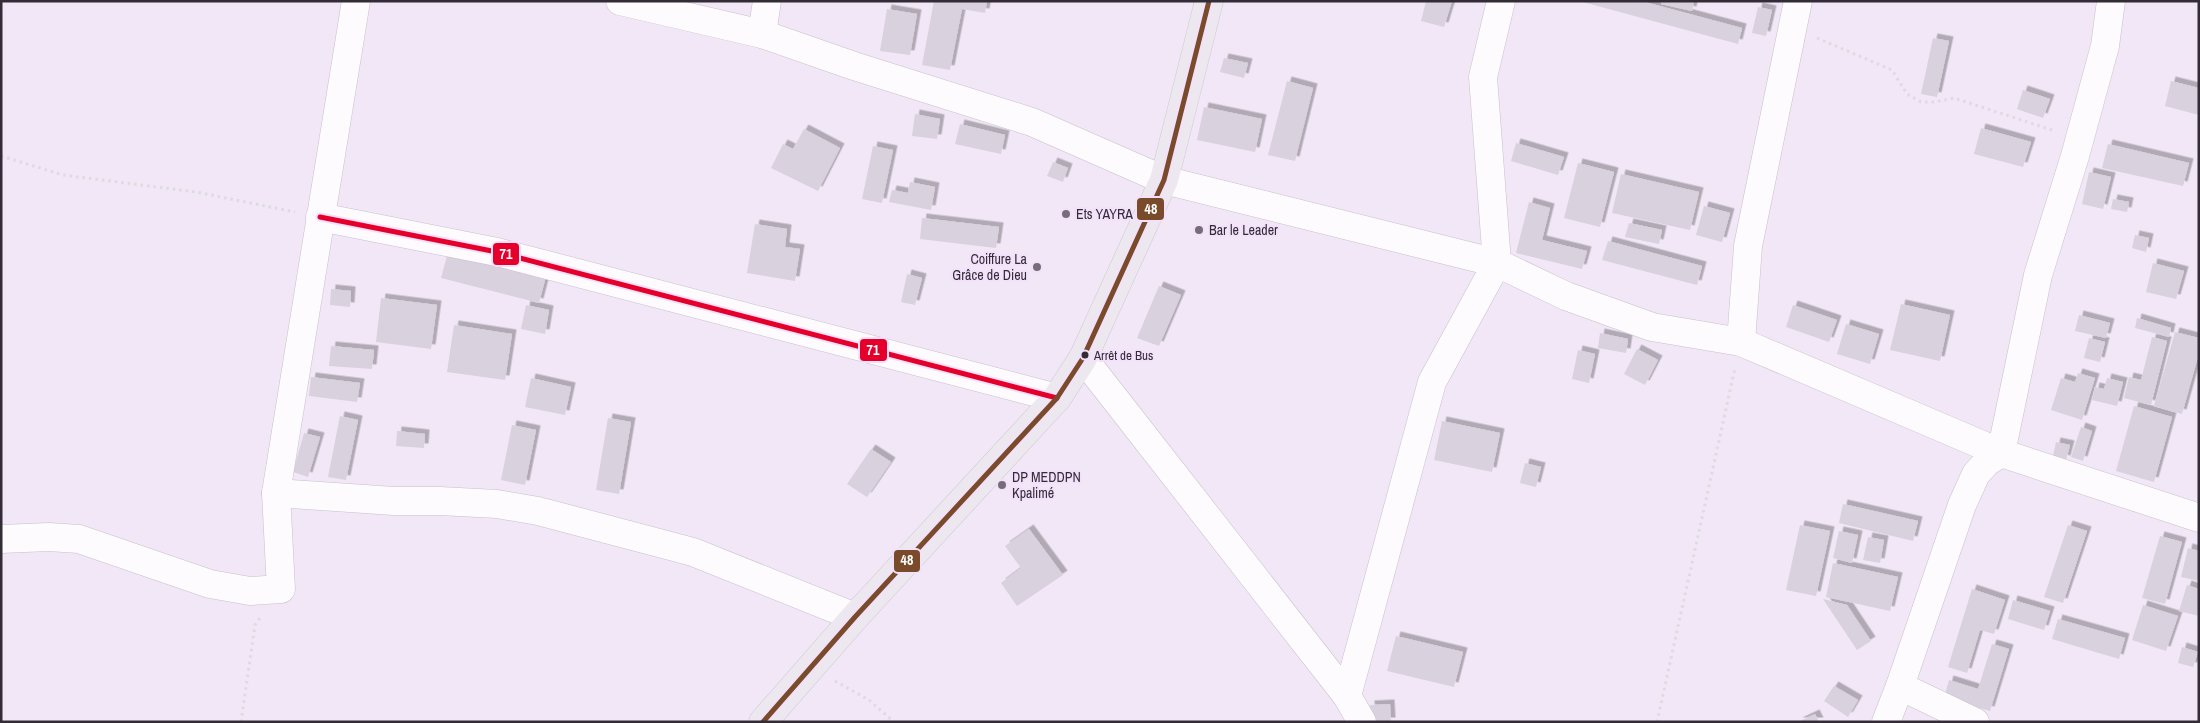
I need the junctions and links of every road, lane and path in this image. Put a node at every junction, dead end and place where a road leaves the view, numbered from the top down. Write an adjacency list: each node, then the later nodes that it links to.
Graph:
1 (356, 1): 13 (street)
2 (620, 1): 9 (street)
3 (768, 1): 9 (street)
4 (1209, 1): 12 (main road)
5 (1501, 1): 14 (street)
6 (1798, 1): 8 (street)
7 (2111, 1): 10 (street)
8 (1793, 28): 10 (path); 15 (street)
9 (762, 34): 12 (street)
10 (2079, 139): 18 (street)
11 (1, 156): 13 (path)
12 (1164, 180): 14 (street); 16 (main road)
13 (320, 217): 17 (street); 19 (street)
14 (1496, 263): 15 (street); 26 (street)
15 (1741, 342): 18 (street); 31 (path)
16 (1084, 358): 17 (main road); 26 (street)
17 (1057, 398): 23 (main road)
18 (2001, 453): 20 (street); 25 (street)
19 (276, 493): 22 (street); 23 (street)
20 (2199, 518)
21 (1, 540): 22 (street)
22 (281, 589): 27 (path)
23 (855, 617): 24 (main road)
24 (810, 667): 28 (main road); 29 (path)
25 (1900, 686): 32 (street); 33 (street)
26 (1347, 696): 30 (street)
27 (240, 722)
28 (763, 722)
29 (894, 722)
30 (1362, 722)
31 (1657, 722)
32 (1886, 722)
33 (1975, 722)

